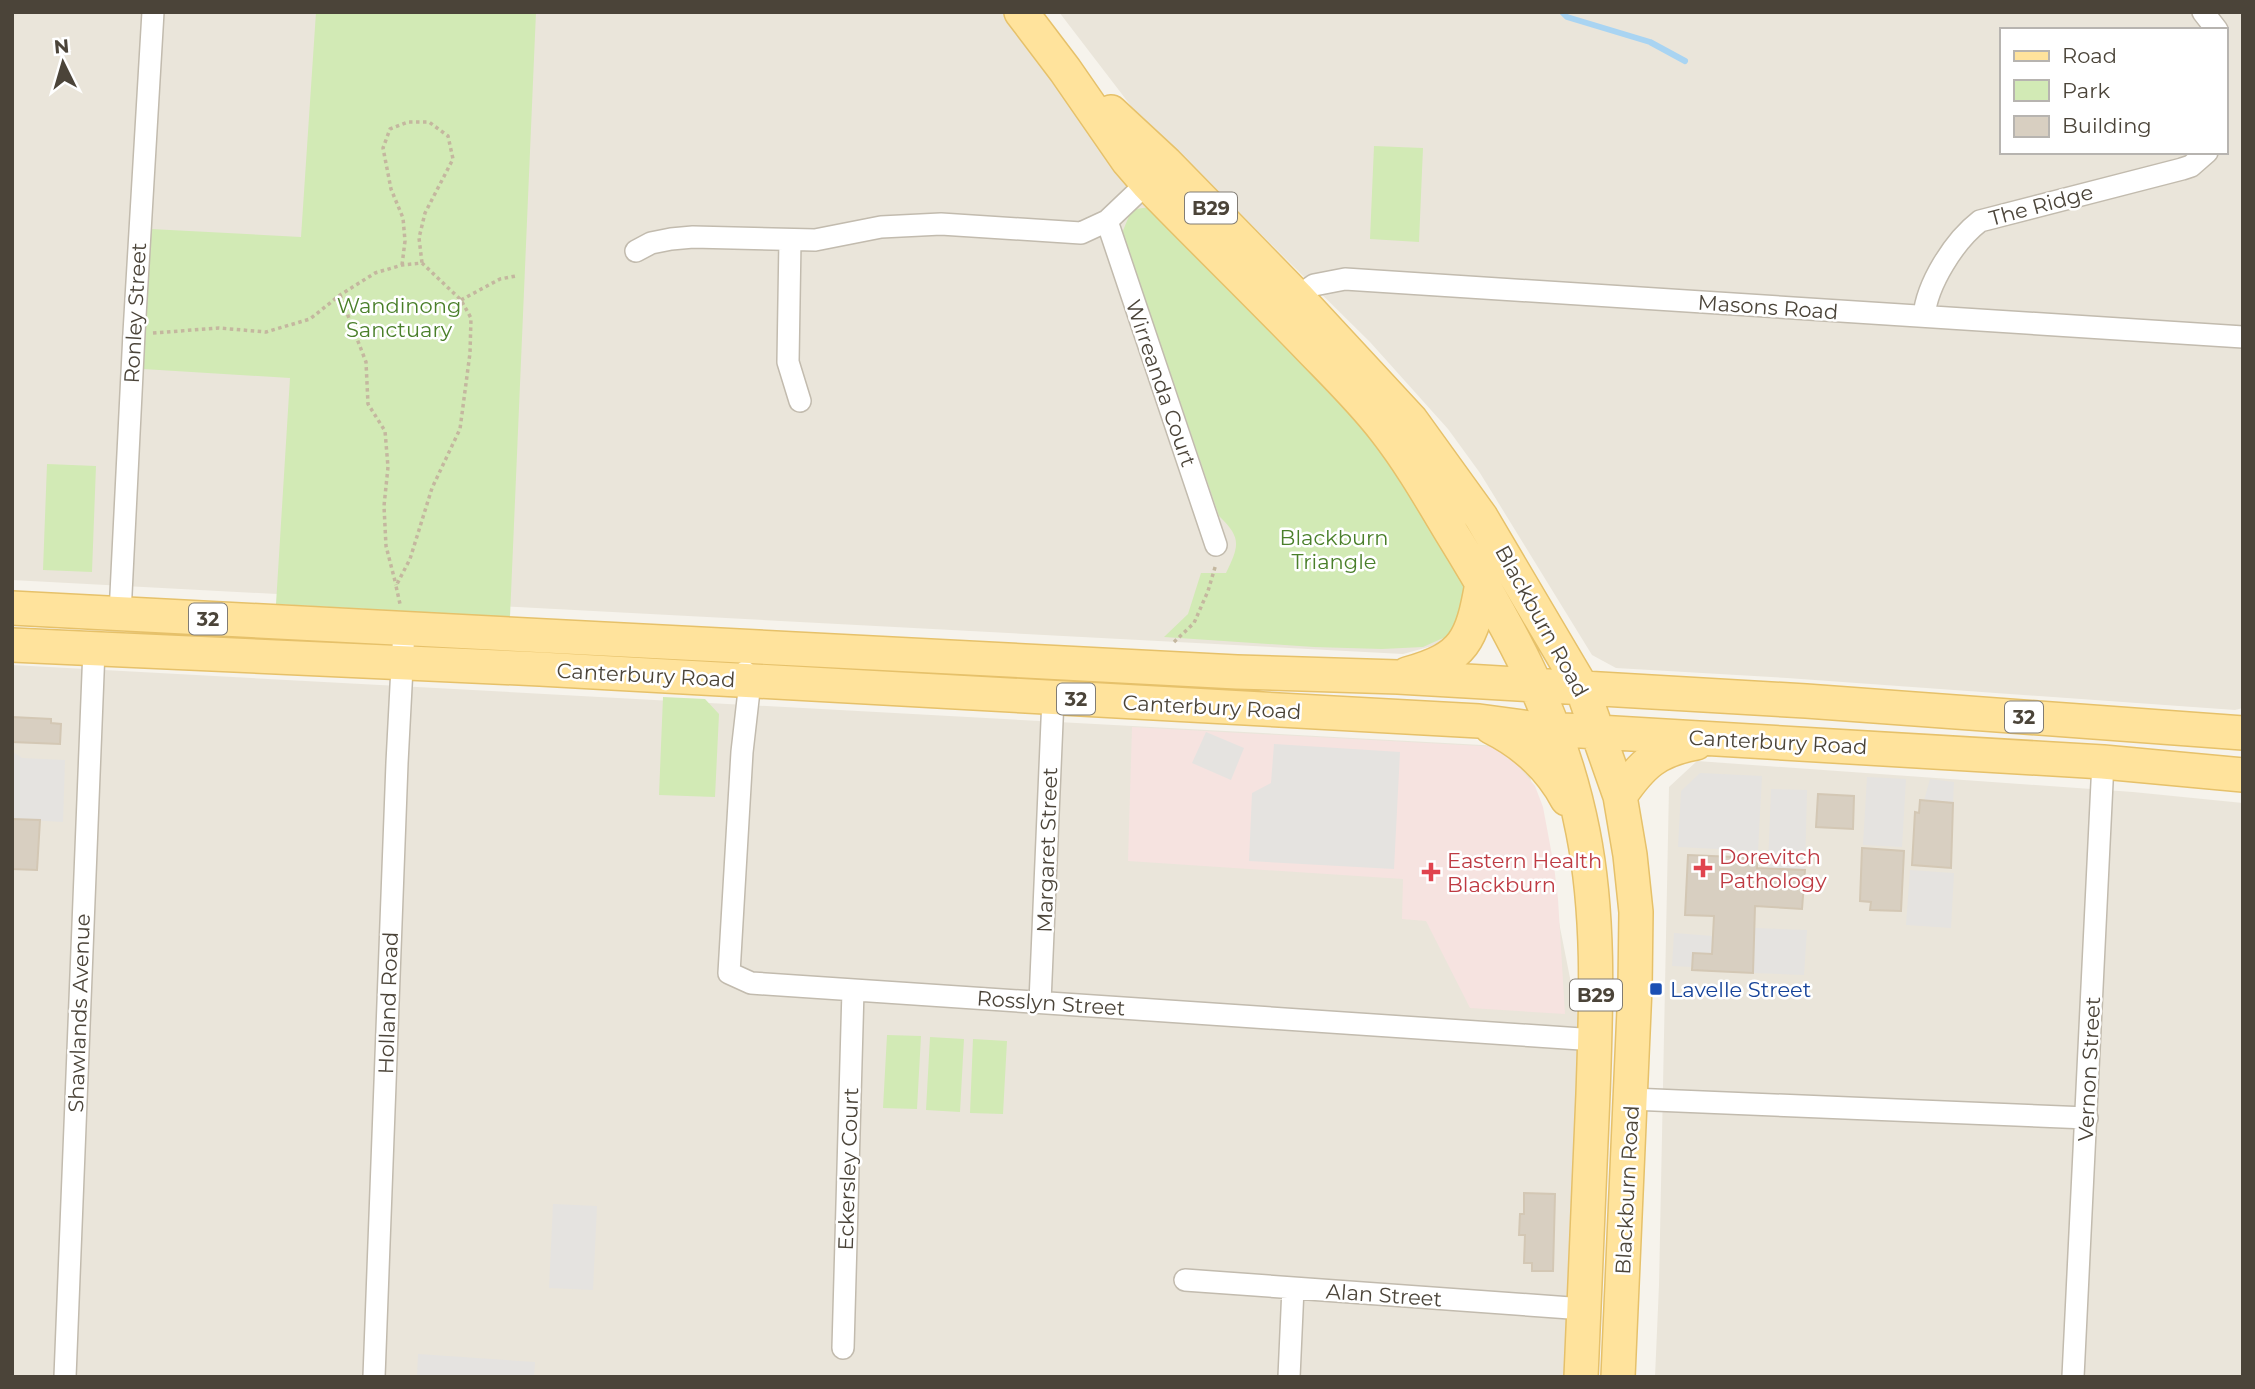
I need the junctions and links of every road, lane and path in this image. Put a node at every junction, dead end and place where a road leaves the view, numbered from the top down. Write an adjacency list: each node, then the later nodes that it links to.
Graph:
1 (153, 12): 19 (street, Ronley Street)
2 (1021, 12): 6 (main road, Blackburn Road / B29)
3 (2203, 12): 4 (street)
4 (2215, 28)
5 (2205, 154): 18 (street, The Ridge)
6 (1157, 173): 7 (main road, Blackburn Road / B29); 8 (street); 11 (main road, Blackburn Road / B29)
7 (1205, 202): 11 (main road); 17 (main road, Blackburn Road / B29)
8 (1107, 221): 9 (street); 22 (street, Wirreanda Court)
9 (790, 240): 10 (street); 21 (street)
10 (636, 251)
11 (1224, 261): 17 (main road, Blackburn Road / B29)
12 (422, 263): 13 (path); 13 (path); 16 (path)
13 (402, 265): 15 (path)
14 (516, 276): 16 (path)
15 (340, 295): 19 (path); 24 (path)
16 (461, 300): 24 (path)
17 (1288, 306): 18 (street, Masons Road); 23 (main road, Blackburn Road / B29); 36 (main road, Blackburn Road / B29)
18 (1924, 316): 20 (street, Masons Road)
19 (134, 333): 26 (street, Ronley Street)
20 (2243, 337)
21 (800, 401)
22 (1216, 545): 31 (path)
23 (1482, 583): 33 (main road); 35 (main road, Blackburn Road / B29)
24 (396, 586): 27 (path)
25 (12, 608): 26 (main road, Canterbury Road / 32)
26 (120, 614): 27 (main road, Canterbury Road / 32); 30 (main road)
27 (404, 629): 29 (main road, Canterbury Road / 32); 32 (street, Holland Road)
28 (12, 645): 30 (main road, Canterbury Road / 32)
29 (733, 646): 33 (main road, Canterbury Road / 32); 34 (street)
30 (107, 649): 32 (main road, Canterbury Road / 32); 56 (street, Shawlands Avenue)
31 (1166, 649)
32 (402, 663): 34 (main road, Canterbury Road / 32); 57 (street, Holland Road)
33 (1398, 677): 35 (main road, Canterbury Road / 32)
34 (736, 680): 37 (main road, Canterbury Road / 32); 47 (street, Rosslyn Street)
35 (1537, 685): 36 (main road, Canterbury Road / 32); 39 (main road, Blackburn Road / B29)
36 (1582, 688): 40 (main road, Blackburn Road / B29); 41 (main road, Canterbury Road / 32)
37 (1053, 698): 38 (main road, Canterbury Road / 32); 48 (street, Margaret Street)
38 (1479, 721): 39 (main road, Canterbury Road / 32); 46 (main road)
39 (1555, 729): 40 (main road, Canterbury Road / 32); 46 (main road, Blackburn Road / B29)
40 (1598, 732): 42 (main road, Canterbury Road / 32); 45 (main road, Blackburn Road / B29)
41 (2243, 733)
42 (1719, 738): 43 (main road, Canterbury Road / 32); 45 (main road)
43 (2103, 762): 44 (main road, Canterbury Road / 32); 51 (street, Vernon Street)
44 (2243, 775)
45 (1620, 796): 50 (main road, Blackburn Road / B29)
46 (1583, 833): 49 (main road, Blackburn Road / B29)
47 (853, 990): 48 (street, Rosslyn Street); 55 (street, Eckersley Court)
48 (1040, 1002): 49 (street, Rosslyn Street)
49 (1596, 1040): 54 (main road, Blackburn Road / B29)
50 (1631, 1099): 51 (street); 60 (main road, Blackburn Road / B29)
51 (2087, 1118): 61 (street, Vernon Street)
52 (1185, 1280): 53 (street, Alan Street)
53 (1293, 1288): 54 (street, Alan Street); 58 (street)
54 (1584, 1309): 59 (main road, Blackburn Road / B29)
55 (843, 1348)
56 (65, 1377)
57 (374, 1377)
58 (1289, 1377)
59 (1581, 1377)
60 (1618, 1377)
61 (2073, 1377)

